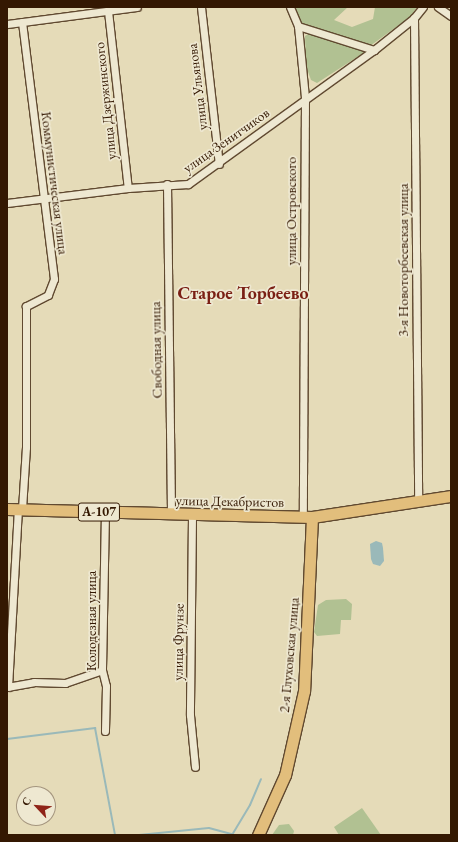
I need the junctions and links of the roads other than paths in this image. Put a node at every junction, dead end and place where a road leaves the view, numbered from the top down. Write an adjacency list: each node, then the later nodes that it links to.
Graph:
1 (137, 7): 6 (street)
2 (201, 7): 14 (street, улица Ульянова)
3 (290, 7): 11 (street, улица Островского)
4 (423, 7): 8 (street, улица Зенитчиков)
5 (438, 7): 7 (street)
6 (108, 11): 9 (street); 16 (street, улица Дзержинского)
7 (451, 16)
8 (414, 18): 12 (street, улица Зенитчиков); 20 (street, 3-я Новоторбеевская улица)
9 (22, 22): 10 (street); 17 (street, Коммунистическая улица)
10 (7, 24)
11 (298, 26): 12 (street); 13 (street, улица Островского)
12 (374, 50): 13 (street, улица Зенитчиков)
13 (305, 98): 14 (street, улица Зенитчиков); 26 (street, улица Островского)
14 (219, 164): 15 (street, улица Зенитчиков)
15 (167, 184): 16 (street, улица Зенитчиков); 24 (street, Свободная улица)
16 (128, 188): 17 (street, улица Зенитчиков)
17 (45, 199): 18 (street, улица Зенитчиков); 22 (street, Коммунистическая улица)
18 (7, 203)
19 (451, 496): 20 (main road, улица Декабристов / А-107)
20 (418, 501): 26 (main road, улица Декабристов / А-107)
21 (7, 509): 22 (main road, улица Декабристов / А-107)
22 (20, 509): 23 (main road, улица Декабристов / А-107); 28 (street)
23 (105, 512): 24 (main road, улица Декабристов / А-107); 27 (street, Колодезная улица)
24 (171, 515): 25 (main road, улица Декабристов / А-107)
25 (192, 516): 26 (main road, улица Декабристов / А-107); 30 (street, улица Фрунзе)
26 (308, 517): 31 (main road, 2-я Глуховская улица)
27 (102, 670): 28 (street); 29 (street, Колодезная улица)
28 (8, 687)
29 (105, 731)
30 (195, 767)
31 (258, 835)

